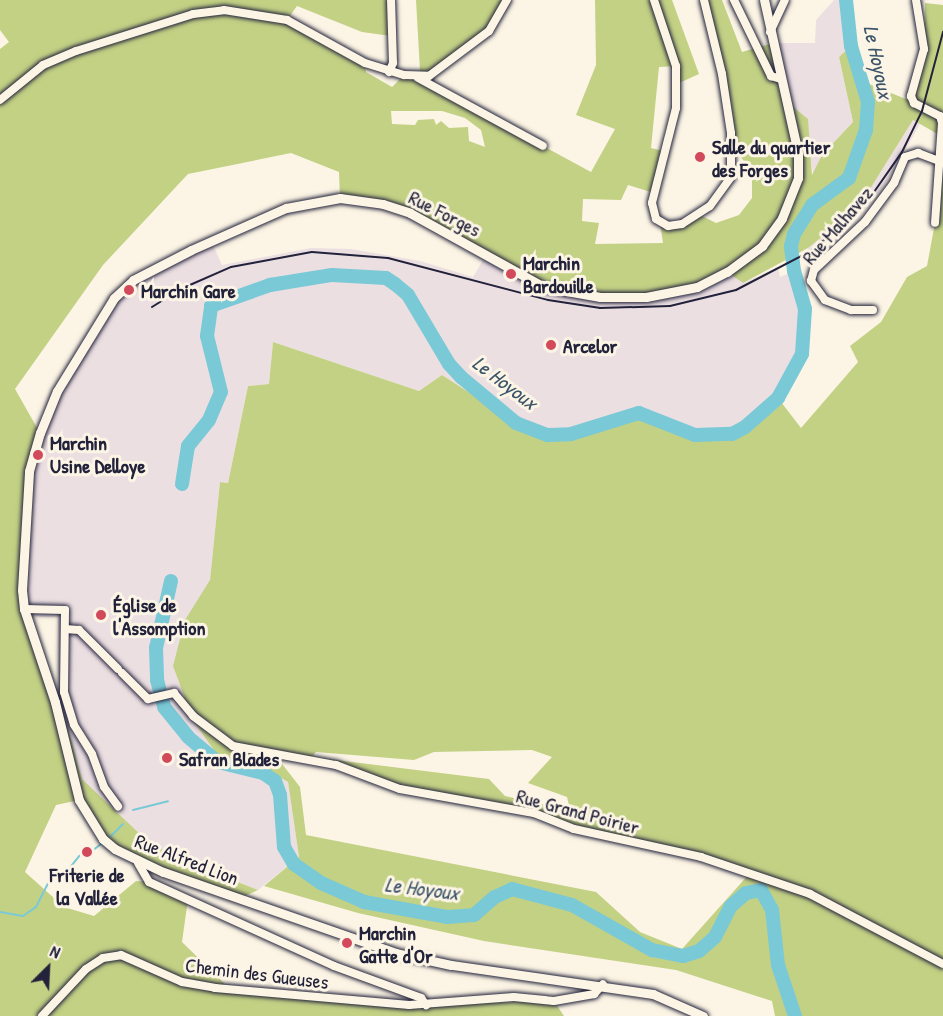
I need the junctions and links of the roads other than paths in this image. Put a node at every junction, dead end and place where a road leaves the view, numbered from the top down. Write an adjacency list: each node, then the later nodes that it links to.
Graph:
1 (391, 0): 10 (street)
2 (507, 0): 11 (street)
3 (654, 0): 4 (street)
4 (704, 0)
5 (734, 0): 12 (street)
6 (764, 0): 9 (main road, Rue Forges)
7 (785, 0): 9 (street)
8 (916, 0): 15 (street)
9 (770, 32): 12 (main road, Rue Forges)
10 (389, 72): 11 (street); 13 (street)
11 (418, 78): 14 (street)
12 (781, 79): 18 (main road, Rue Forges)
13 (0, 100)
14 (543, 146)
15 (939, 161): 16 (street); 17 (street, Rue Malhavez)
16 (935, 223)
17 (873, 310)
18 (24, 609): 19 (street); 21 (main road, Rue Alfred Lion)
19 (65, 629): 20 (street); 22 (street, Rue Grand Poirier)
20 (118, 806)
21 (138, 863): 23 (main road, Rue Alfred Lion); 24 (street, Chemin des Gueuses)
22 (943, 964)
23 (603, 984): 24 (street, Chemin des Gueuses); 26 (main road, Rue Alfred Lion)
24 (426, 1005): 25 (street, Chemin des Gueuses)
25 (42, 1016)
26 (703, 1016)

